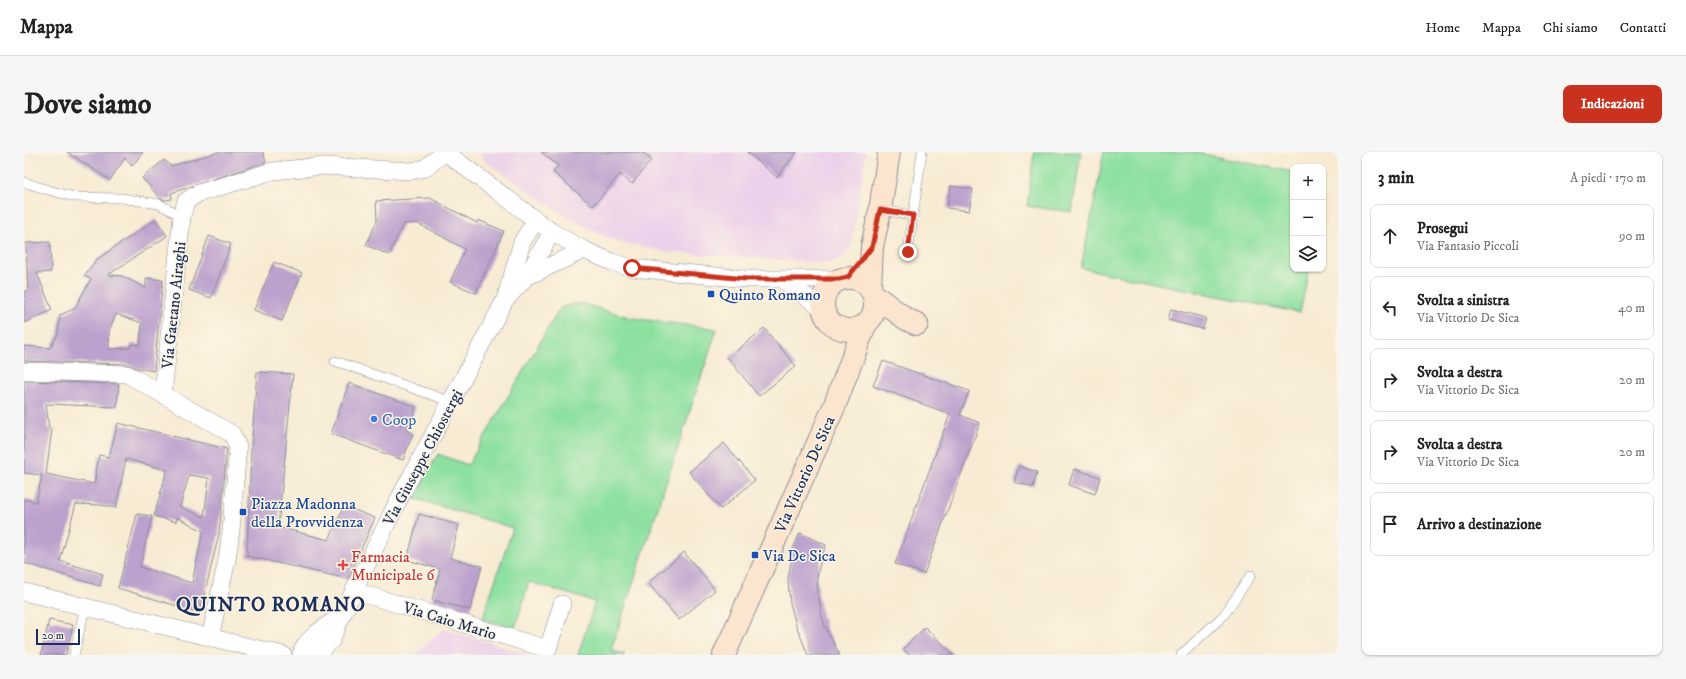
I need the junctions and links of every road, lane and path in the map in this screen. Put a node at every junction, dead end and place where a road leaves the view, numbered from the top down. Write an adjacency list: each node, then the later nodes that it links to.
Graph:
1 (445, 152): 7 (street, Via Gaetano Airaghi); 8 (street)
2 (889, 152): 5 (street, Via Vittorio De Sica)
3 (922, 152): 6 (lane)
4 (24, 182): 7 (lane)
5 (880, 210): 6 (lane); 10 (street, Via Vittorio De Sica)
6 (913, 215): 12 (lane)
7 (182, 216): 24 (street, Via Gaetano Airaghi)
8 (536, 220): 9 (street); 17 (street, Via Giuseppe Chiostergi)
9 (552, 232): 11 (street); 13 (street, Via Giuseppe Chiostergi)
10 (872, 247): 14 (street, Via Vittorio De Sica); 16 (street, Via Vittorio De Sica)
11 (584, 250): 13 (street, Via Giuseppe Chiostergi); 15 (street)
12 (908, 252)
13 (526, 277): 17 (street, Via Giuseppe Chiostergi)
14 (843, 278): 15 (street); 16 (street); 18 (street, Via Vittorio De Sica)
15 (783, 280): 18 (street)
16 (872, 291): 19 (street, Via Vittorio De Sica); 19 (street)
17 (505, 300): 25 (street, Via Giuseppe Chiostergi)
18 (823, 309): 20 (street)
19 (868, 322): 20 (street); 23 (street, Via Vittorio De Sica)
20 (840, 329): 23 (street, Via Vittorio De Sica)
21 (335, 361): 25 (lane)
22 (24, 371): 24 (street)
23 (845, 381): 34 (street, Via Vittorio De Sica)
24 (163, 394): 32 (street)
25 (452, 402): 27 (street, Via Giuseppe Chiostergi)
26 (1251, 575): 38 (lane)
27 (354, 591): 29 (street, Via Caio Mario); 31 (street, Via Giuseppe Chiostergi)
28 (24, 592): 30 (street)
29 (562, 604)
30 (85, 607): 32 (street); 35 (lane)
31 (342, 615): 36 (street); 37 (street)
32 (210, 638): 33 (street)
33 (277, 654)
34 (725, 654)
35 (74, 655)
36 (301, 655)
37 (317, 655)
38 (1181, 655)

